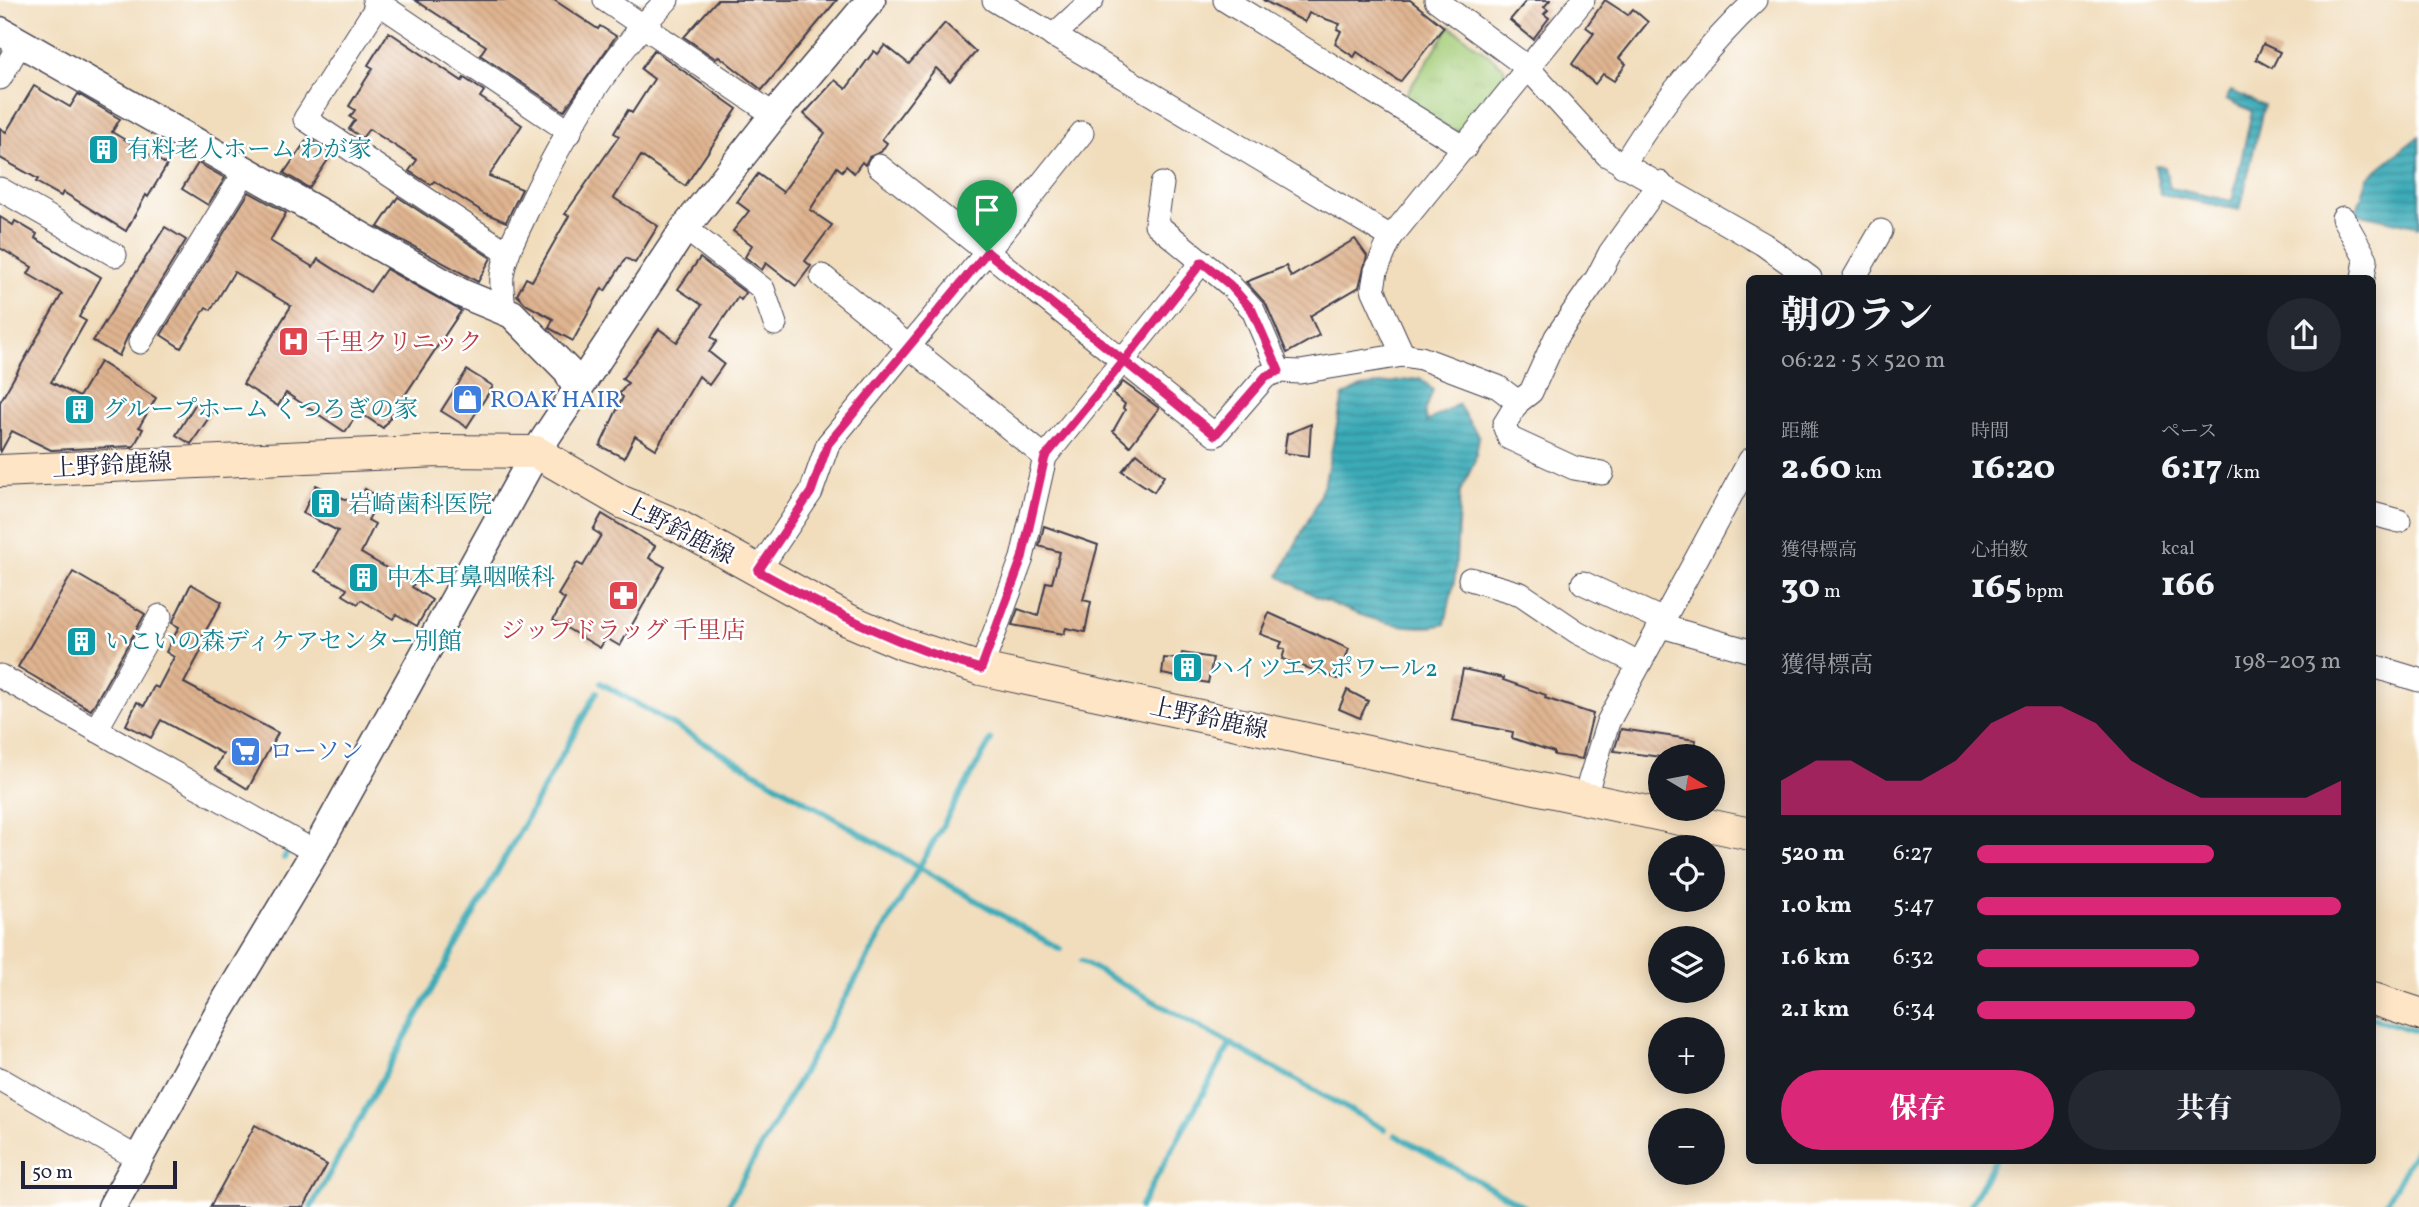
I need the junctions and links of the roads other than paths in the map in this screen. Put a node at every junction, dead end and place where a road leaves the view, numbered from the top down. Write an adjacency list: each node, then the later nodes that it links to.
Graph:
1 (605, 0): 11 (street)
2 (667, 0): 11 (street)
3 (871, 0): 16 (street)
4 (993, 0): 12 (street)
5 (1092, 0): 12 (street)
6 (1225, 0): 19 (street)
7 (1436, 0): 14 (street)
8 (1583, 0): 14 (street)
9 (1756, 0): 21 (street)
10 (378, 1): 17 (street); 31 (street)
11 (642, 25): 16 (street); 17 (street)
12 (1053, 36): 29 (street)
13 (10, 37): 15 (street); 22 (street)
14 (1527, 67): 19 (street); 21 (street)
15 (0, 78)
16 (774, 115): 27 (street)
17 (570, 132): 31 (street)
18 (1082, 133): 30 (street)
19 (1465, 148): 29 (street)
20 (879, 166): 30 (street)
21 (1623, 166): 23 (street)
22 (245, 172): 38 (street); 40 (street)
23 (1660, 183): 34 (street); 46 (street)
24 (1162, 184): 33 (street)
25 (0, 189): 32 (street)
26 (2343, 218): 36 (street)
27 (685, 228): 39 (street); 45 (street)
28 (1881, 230): 35 (street)
29 (1391, 237): 42 (street)
30 (987, 252): 41 (street); 43 (street)
31 (508, 253): 38 (street)
32 (115, 255)
33 (1202, 262): 43 (street); 44 (street)
34 (1806, 275)
35 (1856, 275)
36 (2364, 275)
37 (822, 276): 41 (street)
38 (504, 308): 45 (street)
39 (775, 324)
40 (140, 342)
41 (908, 347): 48 (street); 54 (street)
42 (1402, 355): 44 (street); 46 (street)
43 (1124, 361): 44 (street); 48 (street)
44 (1279, 371)
45 (578, 391): 47 (street)
46 (1518, 402): 50 (street)
47 (536, 452): 49 (main road, 上野鈴鹿線); 54 (main road, 上野鈴鹿線); 68 (street)
48 (1045, 457): 62 (street)
49 (0, 471)
50 (1602, 473)
51 (1746, 474): 58 (street)
52 (2376, 515): 53 (street)
53 (2399, 521)
54 (758, 571): 62 (main road, 上野鈴鹿線)
55 (1470, 579): 60 (street)
56 (1583, 583): 58 (street)
57 (160, 616): 65 (street)
58 (1661, 623): 59 (street); 60 (street)
59 (1746, 650)
60 (1639, 664): 66 (street)
61 (2376, 667): 64 (street)
62 (981, 669): 66 (main road, 上野鈴鹿線)
63 (0, 676): 65 (street)
64 (2419, 680)
65 (96, 730): 68 (street)
66 (1584, 799): 67 (main road, 上野鈴鹿線)
67 (1746, 833)
68 (302, 845): 72 (street)
69 (2376, 1000): 70 (main road)
70 (2419, 1014)
71 (0, 1079): 72 (street)
72 (137, 1158): 73 (street)
73 (112, 1207)

